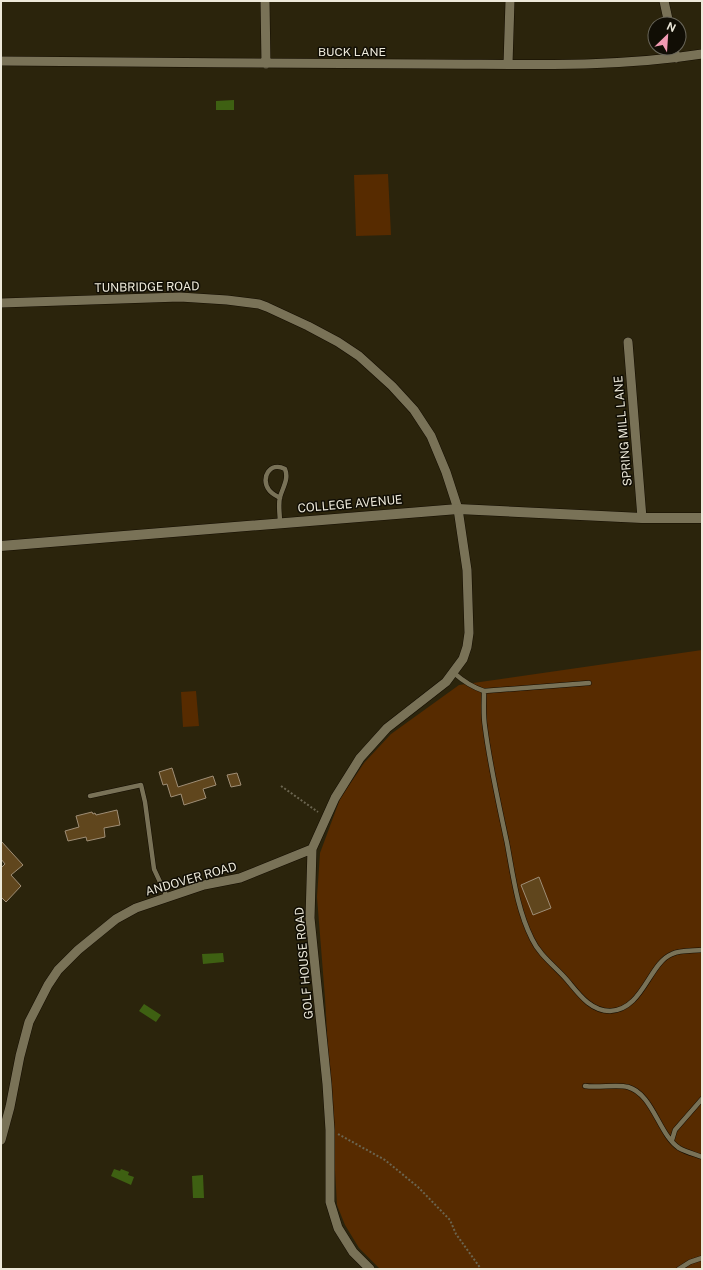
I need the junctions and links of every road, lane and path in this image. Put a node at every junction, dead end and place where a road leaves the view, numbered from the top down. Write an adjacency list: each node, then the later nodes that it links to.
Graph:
1 (265, 1): 8 (street)
2 (510, 1): 9 (street)
3 (664, 1): 4 (street)
4 (667, 16)
5 (702, 54): 6 (street, BUCK LANE)
6 (676, 58): 9 (street, BUCK LANE)
7 (1, 61): 8 (street, BUCK LANE)
8 (266, 64): 9 (street, BUCK LANE)
9 (508, 64)
10 (1, 303): 13 (street, TUNBRIDGE ROAD)
11 (628, 342): 14 (street, SPRING MILL LANE)
12 (280, 498): 12 (lane); 16 (lane)
13 (458, 508): 14 (main road, COLLEGE AVENUE); 16 (main road, COLLEGE AVENUE); 18 (street, GOLF HOUSE ROAD)
14 (642, 518): 15 (main road, COLLEGE AVENUE)
15 (702, 518)
16 (280, 523): 17 (main road, COLLEGE AVENUE)
17 (1, 546)
18 (454, 673): 20 (lane); 23 (street, GOLF HOUSE ROAD)
19 (589, 683): 20 (lane)
20 (484, 691): 26 (lane)
21 (281, 786): 23 (path)
22 (90, 796): 25 (lane)
23 (326, 818): 24 (street, GOLF HOUSE ROAD)
24 (312, 849): 25 (street, ANDOVER ROAD); 29 (street, GOLF HOUSE ROAD)
25 (167, 897): 30 (street, ANDOVER ROAD)
26 (702, 950)
27 (585, 1086): 31 (lane)
28 (702, 1099): 31 (lane)
29 (330, 1133): 34 (street, GOLF HOUSE ROAD); 35 (path)
30 (1, 1140)
31 (672, 1140): 32 (lane)
32 (702, 1157)
33 (702, 1258): 36 (lane)
34 (370, 1269)
35 (482, 1269)
36 (679, 1269)

